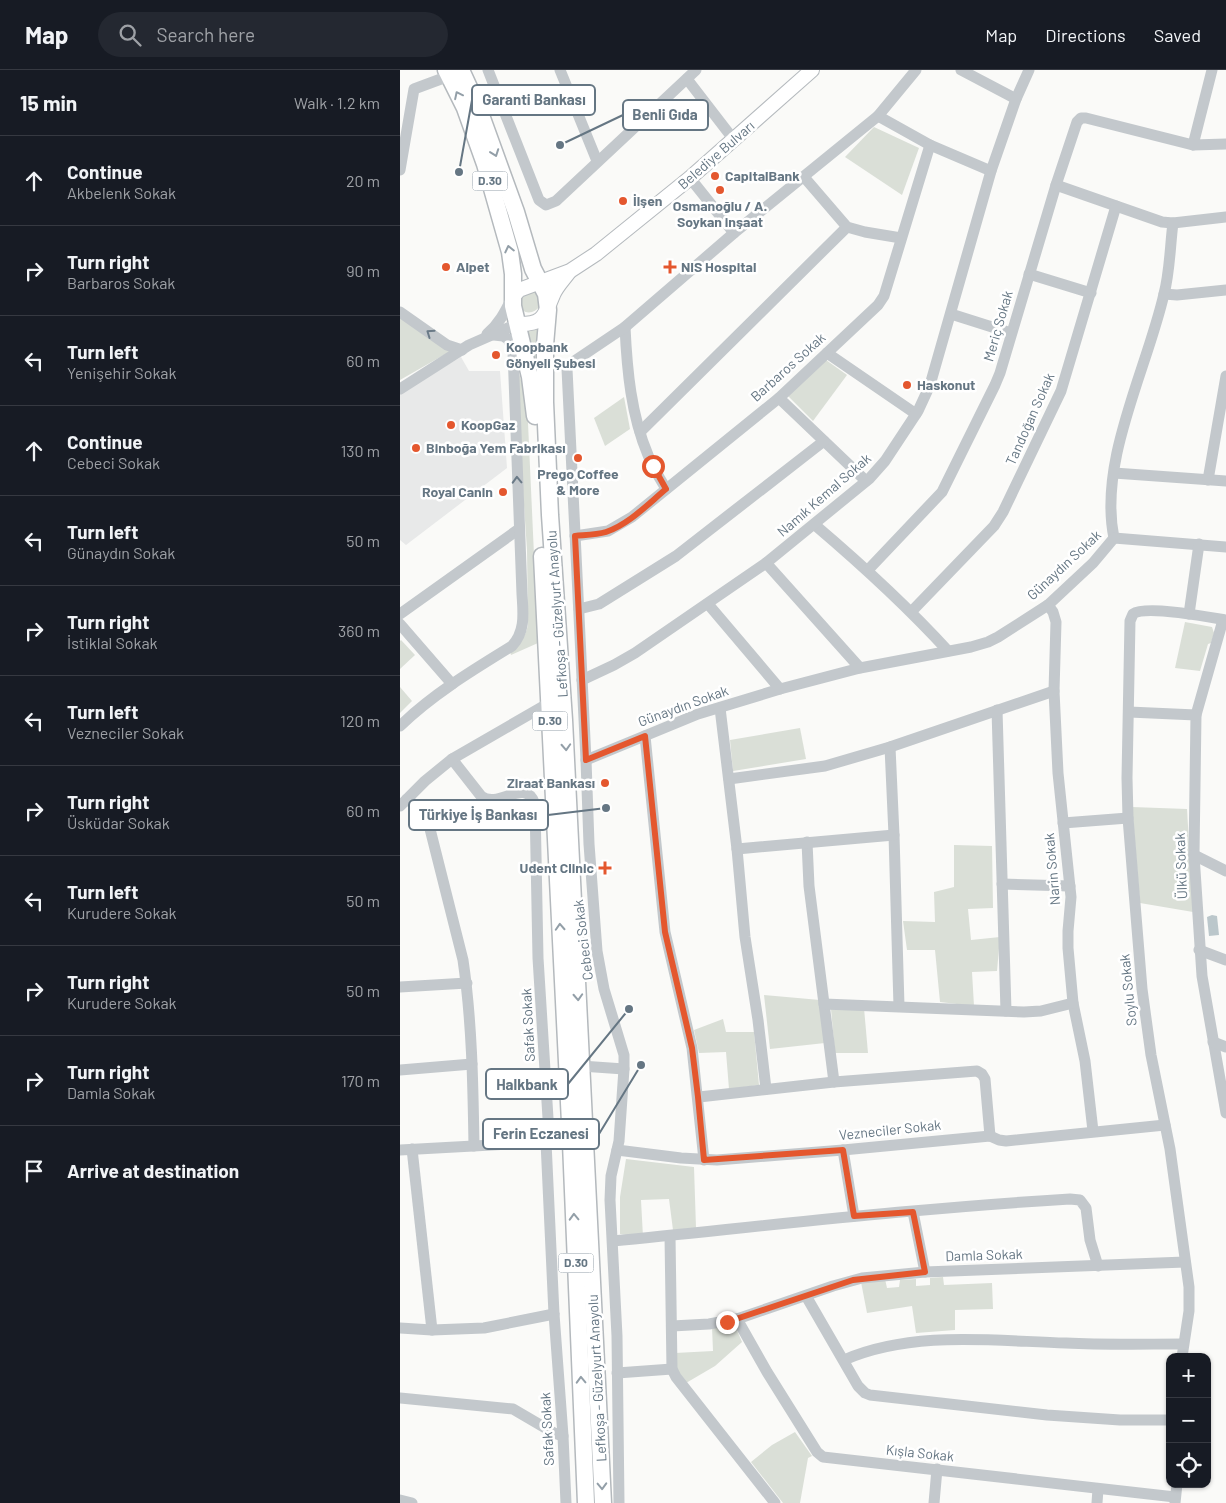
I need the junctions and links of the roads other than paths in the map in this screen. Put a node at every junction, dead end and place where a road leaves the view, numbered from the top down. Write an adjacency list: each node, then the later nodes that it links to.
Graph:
1 (488, 70): 11 (street)
2 (560, 70): 19 (street)
3 (696, 70): 10 (street)
4 (812, 70): 15 (main road, Belediye Bulvarı)
5 (916, 70): 14 (street)
6 (961, 70): 12 (street)
7 (1028, 70): 12 (street, Namık Kemal Sokak)
8 (1212, 70): 18 (street)
9 (452, 72): 13 (highway, Lefkoşa - Güzelyurt Anayolu / D.30); 20 (street); 37 (highway, Lefkoşa - Güzelyurt Anayolu / D.30, one-way to 9)
10 (686, 79): 15 (street); 19 (street)
11 (499, 97): 13 (street); 19 (street)
12 (1016, 99): 21 (street, Namık Kemal Sokak)
13 (478, 107): 33 (highway, Lefkoşa - Güzelyurt Anayolu / D.30, one-way to 33)
14 (878, 116): 17 (street); 22 (street)
15 (734, 140): 23 (main road, Belediye Bulvarı)
16 (1226, 144): 18 (street)
17 (930, 145): 21 (street); 30 (street, Barbaros Sokak)
18 (1193, 145): 24 (street, Meriç Sokak)
19 (598, 161)
20 (400, 170)
21 (991, 172): 40 (street, Namık Kemal Sokak)
22 (804, 177): 28 (street); 29 (street)
23 (690, 178): 29 (street); 31 (main road, Belediye Bulvarı)
24 (1056, 185): 25 (street); 32 (street, Meriç Sokak)
25 (1116, 206): 27 (street); 35 (street, Tandoğan Sokak)
26 (1226, 217): 27 (street)
27 (1173, 222): 36 (street, Günaydın Sokak)
28 (847, 228): 30 (street); 53 (street)
29 (734, 233): 42 (street)
30 (901, 238): 47 (street, Barbaros Sokak)
31 (570, 272): 33 (main road, Belediye Bulvarı); 38 (main road, Belediye Bulvarı)
32 (1029, 274): 35 (street); 43 (street, Meriç Sokak)
33 (540, 282): 37 (main road, Belediye Bulvarı); 38 (highway, Lefkoşa - Güzelyurt Anayolu / D.30)
34 (1226, 290): 36 (street)
35 (1091, 293): 71 (street, Tandoğan Sokak)
36 (1164, 294): 55 (street, Günaydın Sokak)
37 (513, 297): 41 (highway, Lefkoşa - Güzelyurt Anayolu / D.30); 45 (street)
38 (548, 310): 41 (main road); 87 (highway, Lefkoşa - Güzelyurt Anayolu / D.30)
39 (400, 312): 46 (street, one-way to 39)
40 (951, 314): 43 (street); 52 (street, Namık Kemal Sokak)
41 (517, 324): 44 (street); 82 (highway, Lefkoşa - Güzelyurt Anayolu / D.30)
42 (625, 327): 53 (street); 62 (street, Cebeci Sokak)
43 (1011, 333): 67 (street, Meriç Sokak)
44 (494, 335): 45 (street); 61 (street, one-way to 44)
45 (476, 342): 46 (street)
46 (462, 350): 49 (street)
47 (826, 354): 51 (street, Barbaros Sokak); 52 (street)
48 (1226, 376): 50 (street)
49 (400, 389)
50 (1224, 394): 56 (street)
51 (779, 398): 54 (street); 59 (street, Barbaros Sokak)
52 (916, 414): 57 (street, Namık Kemal Sokak)
53 (640, 432): 59 (street)
54 (824, 441): 57 (street); 70 (street)
55 (1114, 473): 56 (street); 63 (street, Günaydın Sokak)
56 (1208, 480): 58 (street)
57 (866, 481): 60 (street, Namık Kemal Sokak)
58 (1226, 481)
59 (666, 489): 62 (street, Barbaros Sokak)
60 (815, 525): 66 (street, Namık Kemal Sokak); 67 (street)
61 (519, 529): 72 (street); 79 (street)
62 (575, 536): 70 (street, Cebeci Sokak)
63 (1114, 538): 64 (street); 69 (street, Günaydın Sokak)
64 (1199, 544): 65 (street); 73 (street)
65 (1226, 547)
66 (766, 563): 68 (street, Namık Kemal Sokak); 77 (street)
67 (868, 570): 71 (street)
68 (708, 604): 78 (street, Namık Kemal Sokak); 80 (street)
69 (1048, 605): 76 (street, Günaydın Sokak); 81 (street, Narin Sokak)
70 (579, 609): 78 (street, Cebeci Sokak)
71 (912, 611): 76 (street)
72 (400, 614)
73 (1189, 614): 74 (street); 85 (street, Soylu Sokak)
74 (1225, 620): 86 (street, Ülkü Sokak)
75 (400, 624): 79 (street)
76 (948, 651): 77 (street, Günaydın Sokak)
77 (860, 668): 80 (street, Günaydın Sokak)
78 (582, 680): 88 (street, Cebeci Sokak)
79 (452, 684): 89 (street)
80 (780, 689): 83 (street, Günaydın Sokak)
81 (1054, 691): 84 (street); 97 (street, Narin Sokak)
82 (549, 703): 92 (street); 127 (highway, Lefkoşa - Güzelyurt Anayolu / D.30, one-way to 82)
83 (720, 708): 90 (street, Günaydın Sokak); 94 (street)
84 (997, 710): 91 (street); 103 (street)
85 (1128, 712): 86 (street); 96 (street, Soylu Sokak)
86 (1196, 715): 101 (street, Ülkü Sokak)
87 (564, 720): 88 (street); 116 (highway, Lefkoşa - Güzelyurt Anayolu / D.30, one-way to 116)
88 (584, 724): 93 (street, Cebeci Sokak)
89 (400, 726)
90 (645, 736): 93 (street, Günaydın Sokak); 121 (street)
91 (890, 747): 94 (street); 98 (street)
92 (452, 759): 95 (street); 126 (street, Safak Sokak)
93 (586, 760): 117 (street, Cebeci Sokak)
94 (729, 779): 100 (street)
95 (403, 803): 107 (street)
96 (1128, 818): 97 (street); 123 (street, Soylu Sokak)
97 (1063, 823): 104 (street, Narin Sokak)
98 (894, 835): 99 (street); 111 (street)
99 (806, 842): 100 (street); 110 (street)
100 (738, 849): 120 (street)
101 (1194, 855): 102 (street); 105 (street, Ülkü Sokak)
102 (1226, 871)
103 (1002, 884): 104 (street); 112 (street)
104 (1070, 886): 109 (street, Narin Sokak)
105 (1200, 950): 106 (street); 113 (street, Ülkü Sokak)
106 (1226, 960)
107 (467, 983): 108 (street); 115 (street)
108 (400, 987)
109 (1073, 1003): 112 (street); 124 (street, Narin Sokak)
110 (824, 1004): 111 (street); 119 (street)
111 (899, 1006): 112 (street)
112 (1006, 1011)
113 (1213, 1042): 114 (street); 122 (street, Ülkü Sokak)
114 (1226, 1046)
115 (472, 1064): 118 (street); 128 (street)
116 (581, 1066): 117 (street); 163 (highway, Lefkoşa - Güzelyurt Anayolu / D.30, one-way to 163)
117 (624, 1068): 131 (street, Cebeci Sokak)
118 (400, 1070)
119 (834, 1082): 120 (street); 125 (street)
120 (766, 1089): 121 (street)
121 (698, 1097): 133 (street)
122 (1226, 1113)
123 (1165, 1125): 124 (street, Vezneciler Sokak); 138 (street, Soylu Sokak)
124 (1093, 1131): 125 (street, Vezneciler Sokak)
125 (990, 1136): 132 (street, Vezneciler Sokak)
126 (546, 1142): 127 (street); 128 (street); 142 (street, Safak Sokak)
127 (571, 1143): 162 (highway, Lefkoşa - Güzelyurt Anayolu / D.30, one-way to 127)
128 (474, 1146): 129 (street)
129 (412, 1149): 130 (street); 146 (street)
130 (400, 1150)
131 (617, 1150): 133 (street, Vezneciler Sokak); 137 (street, Cebeci Sokak)
132 (843, 1150): 133 (street, Vezneciler Sokak); 135 (street)
133 (704, 1160)
134 (913, 1212): 135 (street); 139 (street); 140 (street)
135 (854, 1216): 136 (street)
136 (670, 1236): 137 (street); 144 (street)
137 (613, 1241): 151 (street, Cebeci Sokak)
138 (1185, 1262): 139 (street, Damla Sokak); 147 (street, Soylu Sokak)
139 (1098, 1266): 140 (street, Damla Sokak)
140 (925, 1272): 141 (street, Damla Sokak)
141 (806, 1296): 143 (street, Damla Sokak); 149 (street)
142 (554, 1314): 146 (street); 154 (street, Safak Sokak)
143 (737, 1319): 144 (street, Damla Sokak); 155 (street, Kışla Sokak)
144 (672, 1326): 150 (street)
145 (400, 1328): 146 (street)
146 (432, 1330)
147 (1183, 1344): 148 (street, Soylu Sokak); 149 (street)
148 (1182, 1353)
149 (844, 1360): 153 (street)
150 (672, 1369): 151 (street); 159 (street)
151 (617, 1373): 164 (street, Cebeci Sokak)
152 (400, 1398): 154 (street)
153 (1166, 1420)
154 (563, 1436): 161 (street, Safak Sokak)
155 (937, 1469): 156 (street, Kışla Sokak); 165 (street)
156 (1098, 1489): 158 (street, Kışla Sokak); 166 (street)
157 (400, 1500): 160 (street)
158 (1175, 1500)
159 (771, 1502)
160 (412, 1503)
161 (566, 1503)
162 (586, 1503)
163 (603, 1503)
164 (619, 1503)
165 (934, 1503)
166 (1097, 1503)

